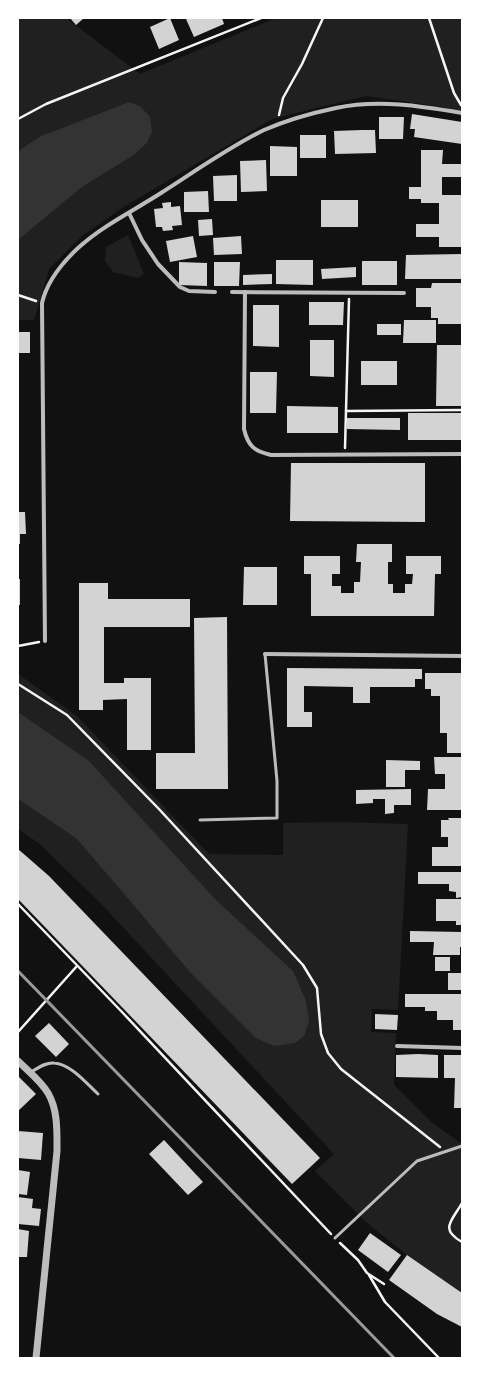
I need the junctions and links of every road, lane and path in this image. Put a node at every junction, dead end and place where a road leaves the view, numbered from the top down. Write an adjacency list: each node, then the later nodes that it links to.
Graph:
1 (261, 18): 6 (path)
2 (323, 18): 7 (path)
3 (429, 18): 4 (path)
4 (462, 106)
5 (462, 113): 7 (street)
6 (18, 119)
7 (276, 125): 8 (street)
8 (129, 213): 9 (street); 15 (street)
9 (215, 292)
10 (232, 292): 11 (street)
11 (244, 292): 12 (street); 18 (street)
12 (349, 293): 13 (street); 17 (path)
13 (404, 293)
14 (18, 295): 15 (path)
15 (42, 302): 20 (street)
16 (462, 410): 17 (path)
17 (346, 411): 18 (path)
18 (345, 454): 19 (street)
19 (462, 454)
20 (45, 641): 21 (path)
21 (18, 646)
22 (265, 654): 23 (street); 25 (lane)
23 (462, 656)
24 (18, 684): 35 (path)
25 (200, 820)
26 (18, 904): 27 (path)
27 (77, 966): 28 (path); 37 (path)
28 (18, 1032)
29 (397, 1046): 30 (street)
30 (462, 1048)
31 (18, 1061): 32 (street)
32 (29, 1073): 33 (lane); 41 (street)
33 (98, 1094)
34 (462, 1146): 35 (lane)
35 (445, 1151): 37 (lane)
36 (462, 1203): 38 (path)
37 (335, 1238): 39 (path)
38 (462, 1242)
39 (367, 1273): 40 (path); 42 (path)
40 (384, 1284)
41 (36, 1358)
42 (439, 1358)

